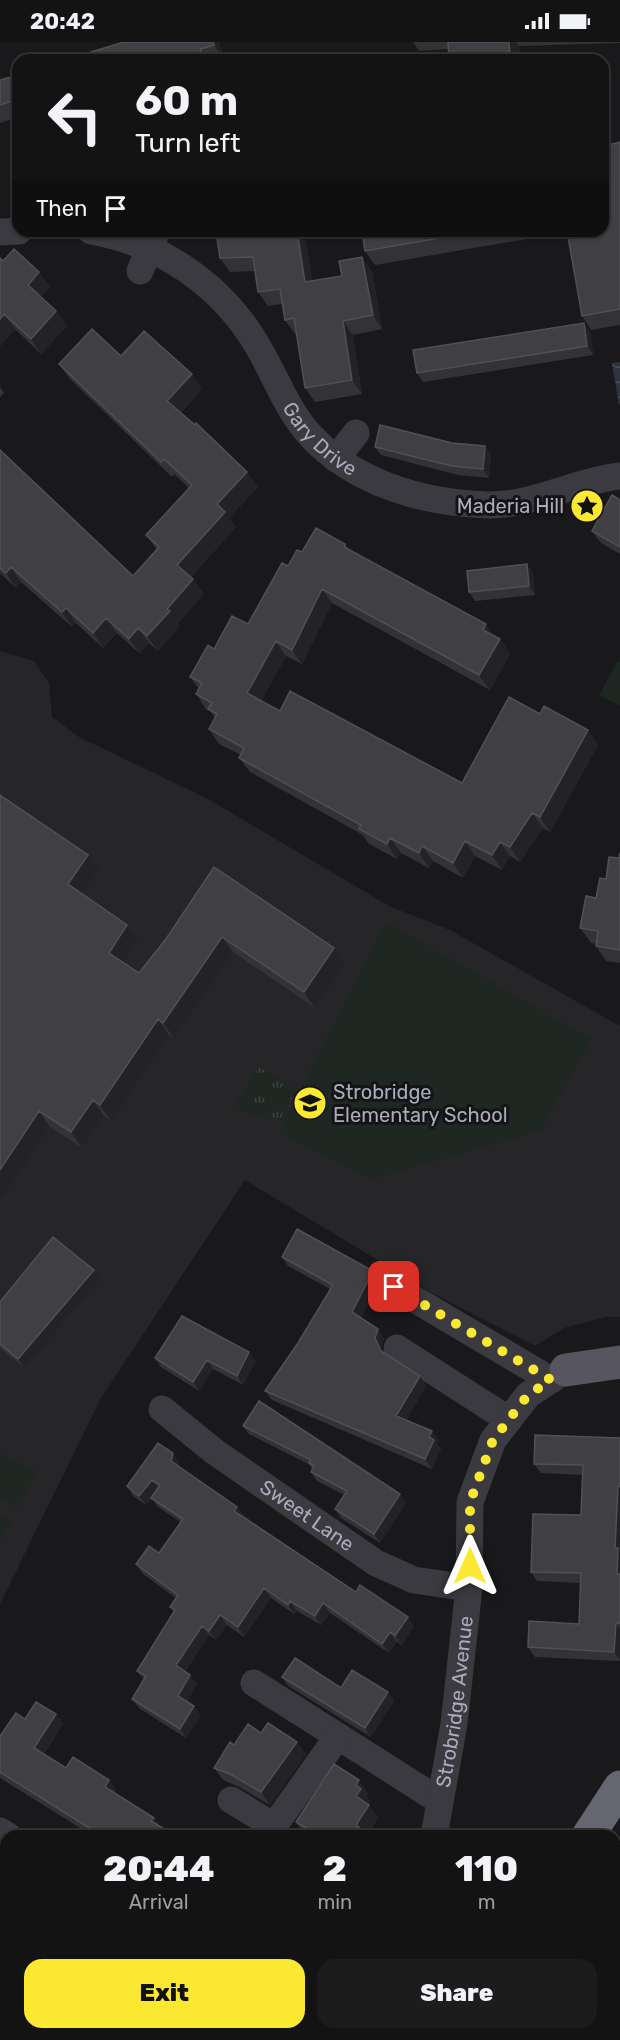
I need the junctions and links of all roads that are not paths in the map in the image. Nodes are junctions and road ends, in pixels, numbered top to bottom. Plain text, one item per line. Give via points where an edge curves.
1 (116, 237) edge
2 (149, 250) edge
3 (356, 433) dead end
4 (336, 459) junction
5 (620, 476) edge
6 (394, 1287) dead end
7 (397, 1348) dead end
8 (620, 1362) edge
9 (559, 1375) junction
10 (162, 1409) dead end
11 (509, 1420) junction
12 (469, 1588) junction
13 (254, 1683) dead end
14 (338, 1736) junction
15 (620, 1787) edge
16 (231, 1800) dead end
17 (440, 1801) junction
18 (435, 1830) edge
19 (592, 1830) edge

1 - 2 street, Gary Drive
2 - 4 street, Gary Drive via 196,275 226,302 257,344 308,433
3 - 4 street
4 - 5 street, Gary Drive via 378,483 460,503 518,502 546,507
6 - 9 street
7 - 11 street
8 - 9 main road, Strobridge Avenue
9 - 11 street, Strobridge Avenue via 528,1395
10 - 12 street, Sweet Lane via 215,1452 376,1563 414,1580
11 - 12 street, Strobridge Avenue via 493,1440 470,1502
12 - 17 street, Strobridge Avenue via 454,1724
13 - 14 street
14 - 16 street via 273,1826
14 - 17 street
15 - 19 highway
17 - 18 street, Strobridge Avenue

